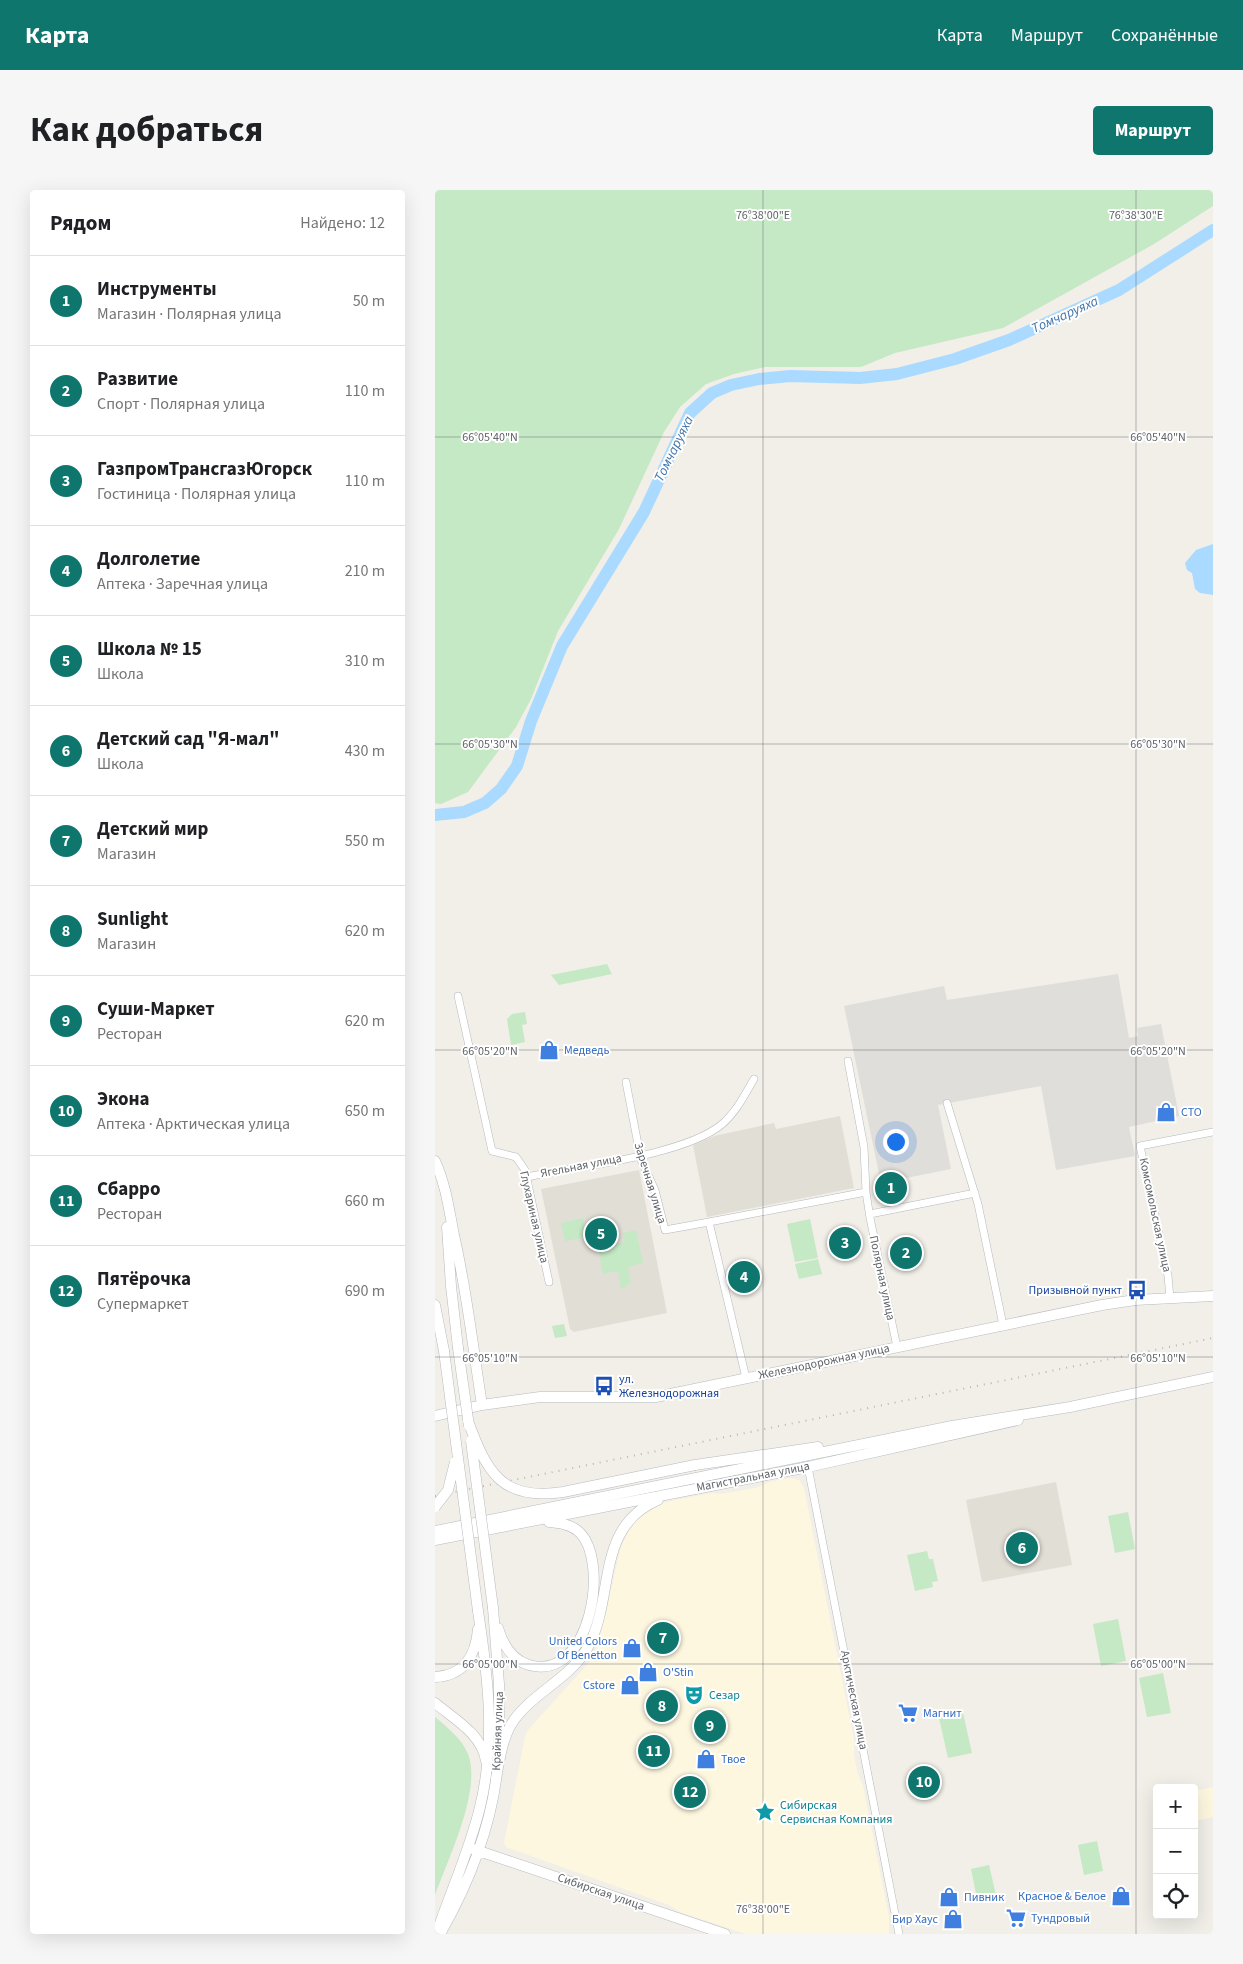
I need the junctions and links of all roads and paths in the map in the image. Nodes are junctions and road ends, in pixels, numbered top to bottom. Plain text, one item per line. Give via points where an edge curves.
1 (458, 996) dead end
2 (848, 1061) dead end
3 (754, 1079) dead end
4 (626, 1082) dead end
5 (947, 1103) dead end
6 (1213, 1132) edge
7 (640, 1155) junction
8 (435, 1161) edge
9 (435, 1167) edge
10 (527, 1177) junction
11 (866, 1192) junction
12 (975, 1193) junction
13 (870, 1214) junction
14 (709, 1222) junction
15 (549, 1282) dead end
16 (1213, 1296) edge
17 (1170, 1298) junction
18 (435, 1305) edge
19 (1003, 1325) junction
20 (897, 1347) junction
21 (1213, 1377) edge
22 (746, 1378) junction
23 (482, 1405) junction
24 (1069, 1407) junction
25 (435, 1416) edge
26 (469, 1421) junction
27 (953, 1426) junction
28 (455, 1433) junction
29 (808, 1467) junction
30 (686, 1490) junction
31 (435, 1507) edge
32 (493, 1529) junction
33 (435, 1531) edge
34 (435, 1542) edge
35 (493, 1608) junction
36 (479, 1611) junction
37 (435, 1677) edge
38 (435, 1703) edge
39 (491, 1777) junction
40 (473, 1849) junction
41 (436, 1934) edge
42 (440, 1934) edge
43 (725, 1934) edge
44 (899, 1934) edge

1 - 10 street, Глухариная улица via 492,1151 516,1157
2 - 11 street, Полярная улица via 865,1147
3 - 7 street, Ягельная улица via 729,1117 713,1131
4 - 7 street, Заречная улица
5 - 12 street
6 - 17 street, Комсомольская улица via 1140,1146
7 - 10 street, Ягельная улица
7 - 14 street, Заречная улица via 655,1190 665,1230
8 - 23 main road via 444,1185 459,1254
9 - 26 main road, bridge via 447,1221 451,1286
10 - 15 street, Глухариная улица
11 - 13 street, Полярная улица
11 - 14 street
12 - 13 street
12 - 19 street
13 - 20 street, Полярная улица
14 - 22 street
16 - 17 main road, Железнодорожная улица
17 - 19 main road, Железнодорожная улица via 1102,1305
18 - 28 main road, bridge
19 - 20 main road, Железнодорожная улица
20 - 22 main road, Железнодорожная улица
21 - 24 main road, Магистральная улица
22 - 23 main road, Железнодорожная улица via 642,1398 549,1397
23 - 25 main road, Железнодорожная улица
24 - 27 main road, Магистральная улица
24 - 29 main road, Магистральная улица
26 - 27 main road, bridge via 483,1459 493,1474 511,1488 543,1495 695,1465
26 - 35 main road, bridge
27 - 33 main road, Магистральная улица
28 - 31 main road, bridge via 452,1482
28 - 36 main road, bridge
29 - 30 main road, Магистральная улица
29 - 44 street, Арктическая улица
30 - 32 main road, Магистральная улица
30 - 39 main road via 648,1505 620,1532 589,1645 571,1668 514,1720
32 - 34 main road, Магистральная улица
32 - 35 main road via 551,1522 572,1526 589,1547 593,1572 589,1610 580,1642 566,1658 553,1664 531,1666 515,1658 505,1645
35 - 39 main road, Крайняя улица via 500,1741
36 - 37 main road via 476,1642 470,1660 452,1674
36 - 39 main road, Крайняя улица via 489,1705
38 - 39 main road via 479,1742
39 - 40 main road, Крайняя улица
40 - 41 main road, Крайняя улица
40 - 42 main road, Крайняя улица via 458,1902
40 - 43 main road, Сибирская улица

